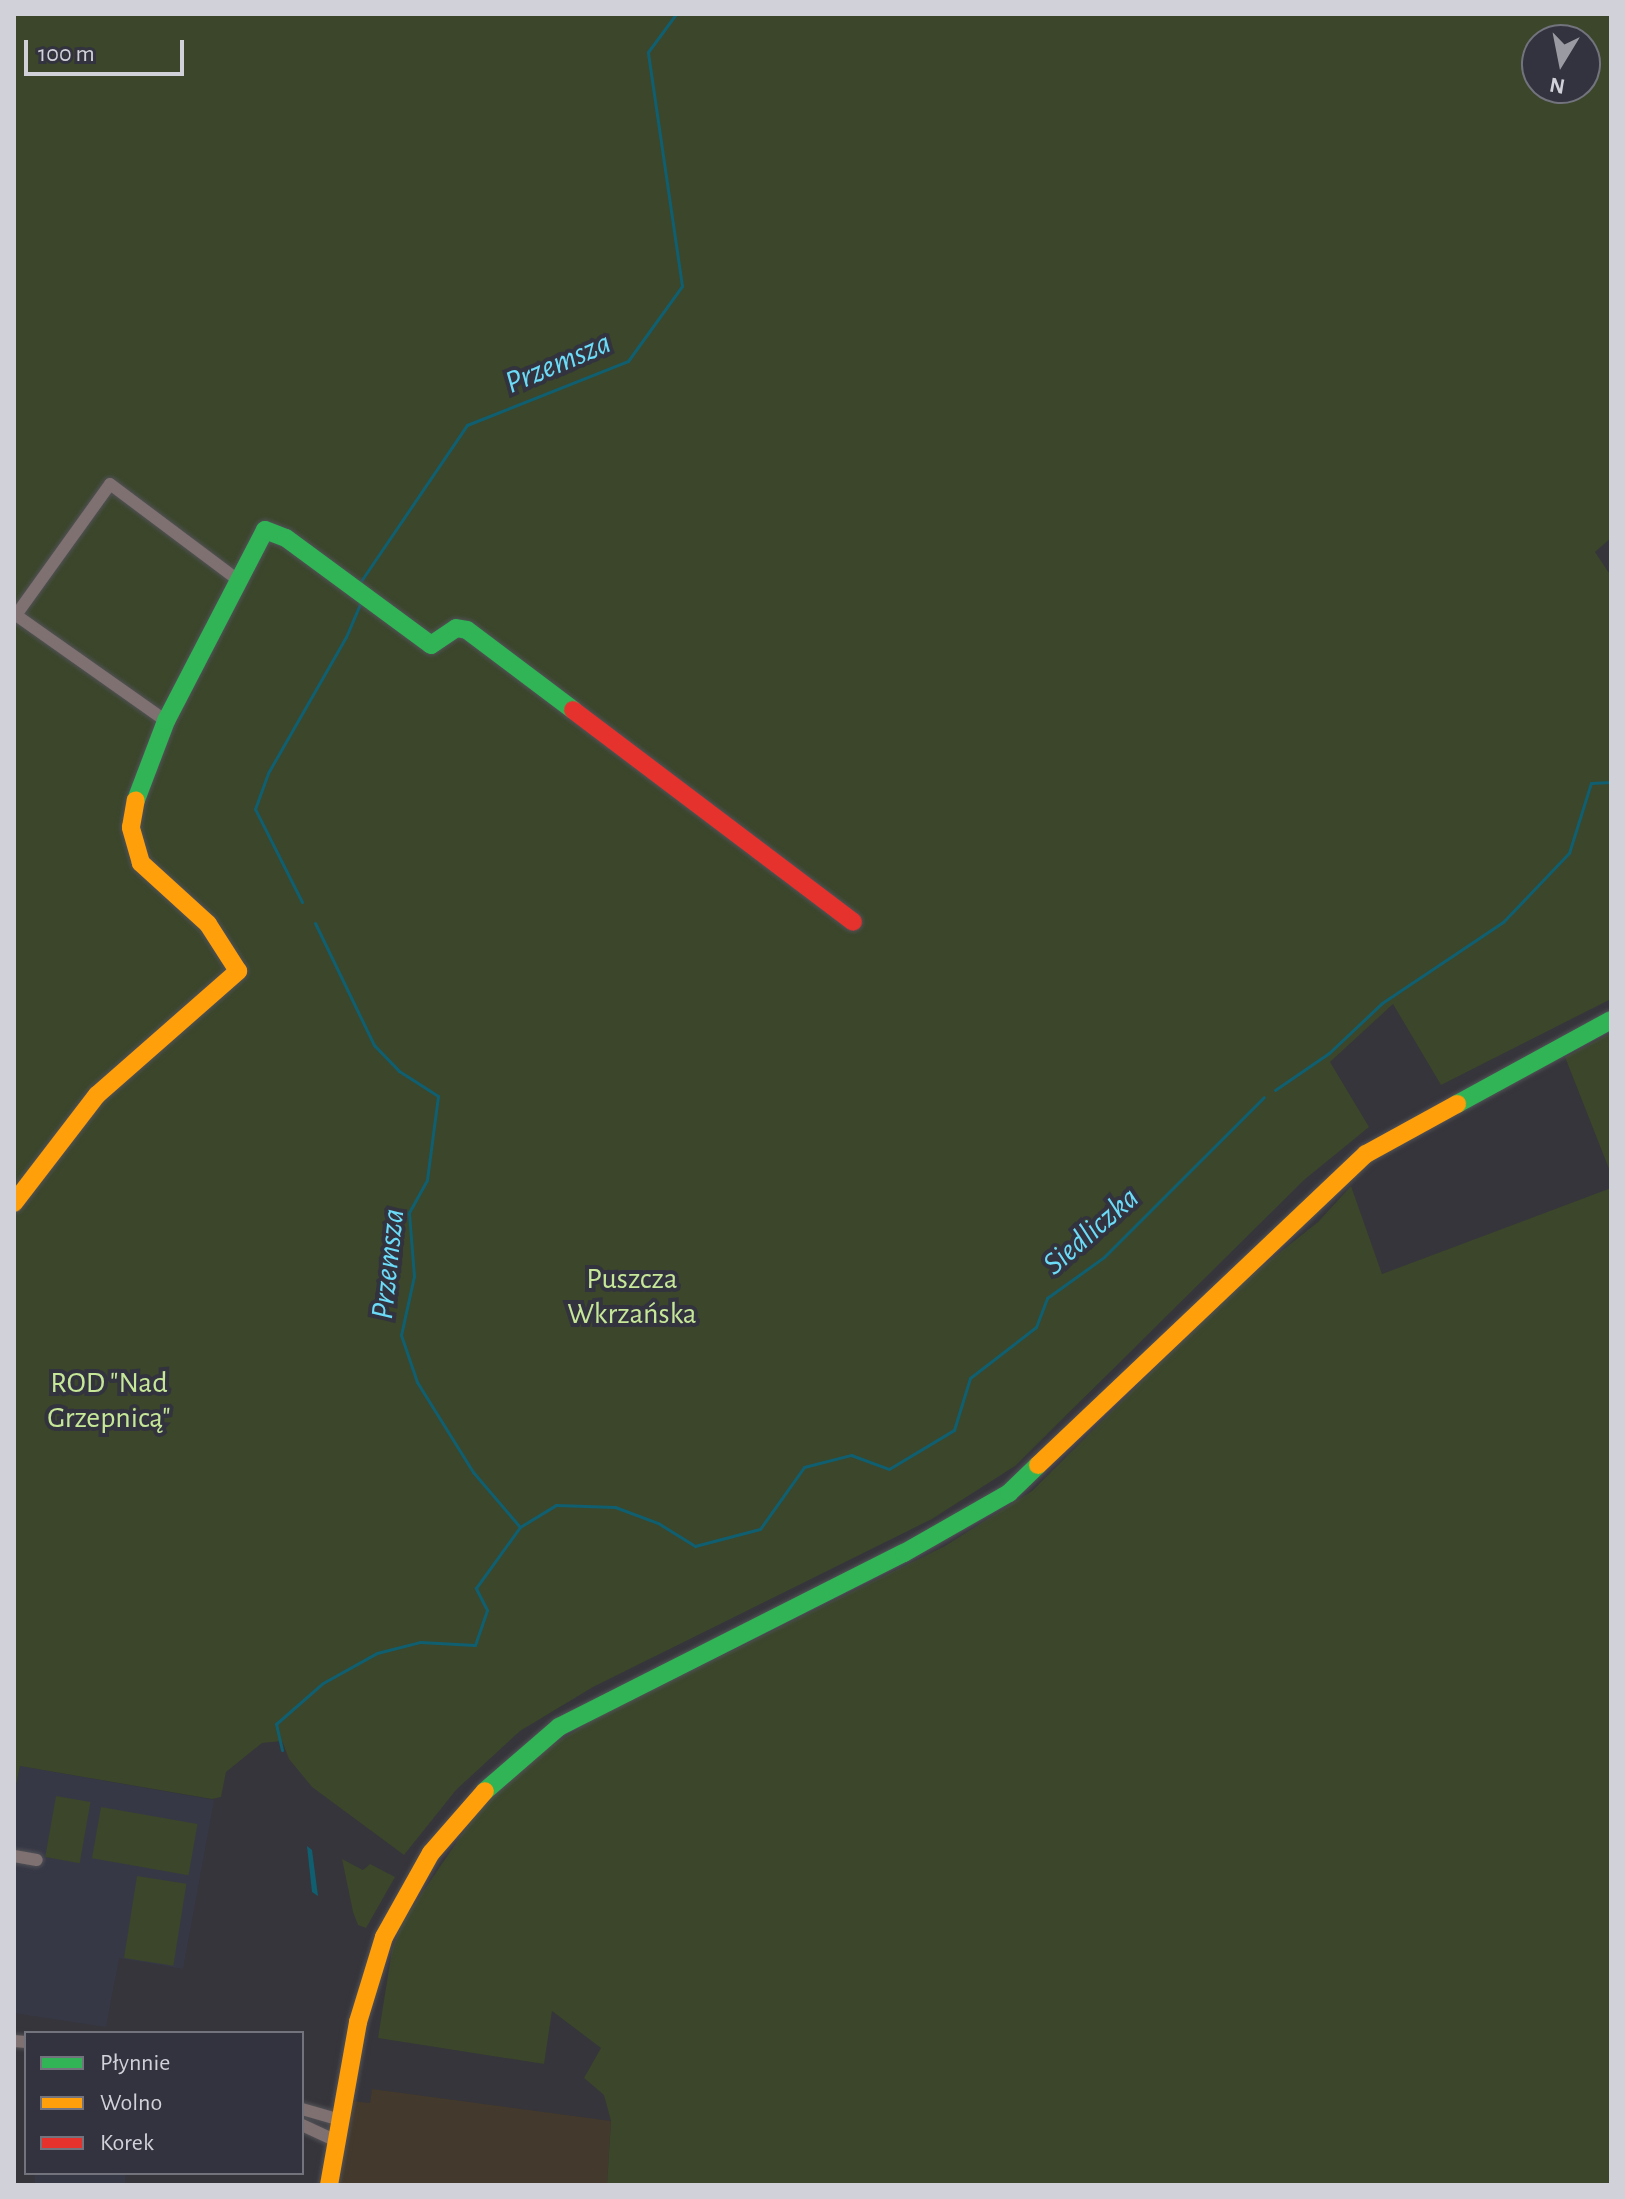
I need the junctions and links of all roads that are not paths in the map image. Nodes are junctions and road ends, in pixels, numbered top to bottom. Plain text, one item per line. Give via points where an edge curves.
1 (238, 580) junction
2 (166, 721) junction
3 (853, 922) dead end
4 (1611, 1020) edge
5 (14, 1203) edge
6 (14, 1856) edge
7 (37, 1860) dead end
8 (304, 2110) edge
9 (340, 2120) junction
10 (304, 2126) edge
11 (336, 2141) junction
12 (329, 2185) edge

1 - 2 street
1 - 2 street via 110,484 16,615
1 - 3 street via 265,530 286,538 431,645 456,628 467,630
2 - 5 street via 137,792 132,842 141,863 208,924 238,971 97,1095
4 - 9 street via 1366,1154 1009,1493 915,1548 559,1727 485,1788 427,1858 395,1914 374,1966
6 - 7 street
8 - 9 street
9 - 11 street
10 - 11 street
11 - 12 street

